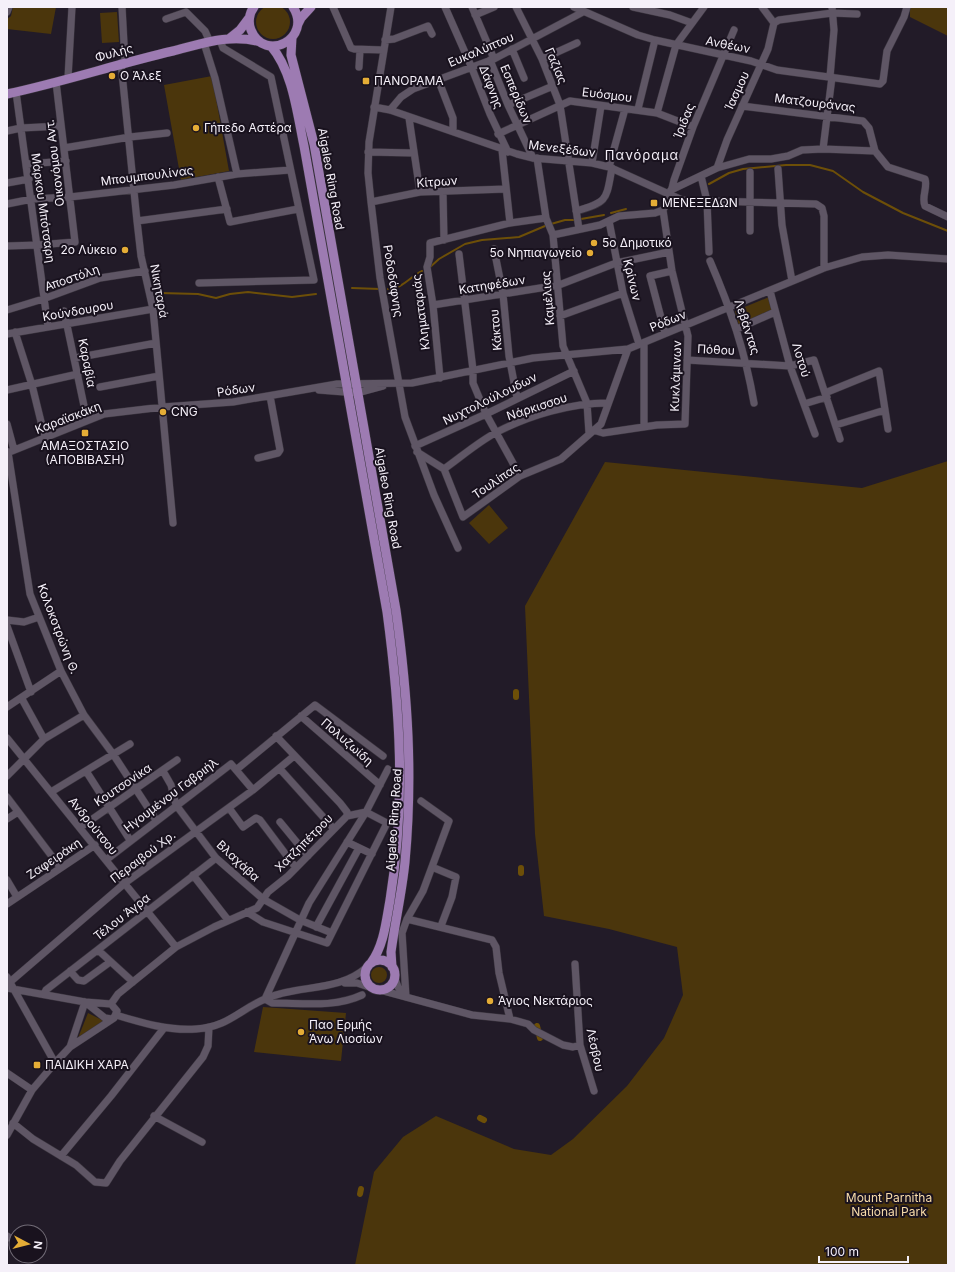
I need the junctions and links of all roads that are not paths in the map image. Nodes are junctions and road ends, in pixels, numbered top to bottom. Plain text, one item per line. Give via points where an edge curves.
1 (9, 7) edge
2 (72, 7) edge
3 (122, 7) edge
4 (293, 7) edge
5 (312, 7) edge
6 (333, 7) edge
7 (390, 7) edge
8 (445, 7) edge
9 (472, 7) edge
10 (494, 7) edge
11 (516, 7) edge
12 (574, 7) edge
13 (633, 7) edge
14 (704, 7) edge
15 (762, 7) edge
16 (907, 7) edge
17 (649, 9) edge
18 (252, 10) edge
19 (832, 10) edge
20 (7, 12) edge
21 (583, 12) junction
22 (857, 14) dead end
23 (475, 15) junction
24 (166, 19) dead end
25 (692, 23) junction
26 (774, 24) junction
27 (298, 26) junction
28 (734, 30) dead end
29 (432, 34) dead end
30 (292, 38) junction
31 (224, 39) junction
32 (532, 39) junction
33 (385, 40) junction
34 (655, 40) junction
35 (260, 42) junction
36 (207, 43) junction
37 (577, 44) dead end
38 (676, 45) junction
39 (271, 46) junction
40 (512, 49) junction
41 (360, 50) junction
42 (383, 50) junction
43 (724, 56) junction
44 (542, 59) junction
45 (492, 60) junction
46 (123, 62) junction
47 (762, 64) junction
48 (472, 66) junction
49 (359, 67) dead end
50 (831, 77) junction
51 (68, 78) junction
52 (524, 78) dead end
53 (438, 79) junction
54 (56, 82) junction
55 (553, 86) junction
56 (12, 93) edge
57 (508, 105) junction
58 (560, 105) junction
59 (601, 106) junction
60 (742, 106) junction
61 (374, 107) junction
62 (625, 109) junction
63 (638, 109) junction
64 (390, 110) junction
65 (657, 113) junction
66 (827, 115) junction
67 (410, 118) junction
68 (61, 126) junction
69 (517, 126) junction
70 (693, 127) junction
71 (21, 128) junction
72 (7, 131) edge
73 (453, 131) junction
74 (167, 133) dead end
75 (498, 134) junction
76 (130, 137) junction
77 (64, 148) junction
78 (823, 149) junction
79 (505, 151) junction
80 (875, 151) junction
81 (368, 152) junction
82 (414, 153) junction
83 (535, 158) junction
84 (569, 160) junction
85 (66, 161) junction
86 (592, 163) junction
87 (27, 164) junction
88 (611, 168) junction
89 (717, 168) junction
90 (778, 169) dead end
91 (290, 170) junction
92 (750, 172) dead end
93 (236, 174) junction
94 (701, 176) junction
95 (218, 177) junction
96 (29, 179) junction
97 (7, 183) edge
98 (133, 189) junction
99 (506, 189) junction
100 (420, 192) junction
101 (443, 192) junction
102 (671, 193) junction
103 (70, 197) junction
104 (32, 199) junction
105 (371, 202) junction
106 (707, 202) junction
107 (750, 202) junction
108 (780, 203) junction
109 (7, 204) edge
110 (227, 209) junction
111 (298, 210) junction
112 (663, 210) junction
113 (576, 211) junction
114 (948, 217) edge
115 (546, 218) junction
116 (137, 221) junction
117 (608, 221) junction
118 (510, 223) junction
119 (579, 229) junction
120 (750, 231) dead end
121 (553, 235) junction
122 (444, 240) junction
123 (7, 246) edge
124 (38, 246) junction
125 (494, 249) dead end
126 (669, 252) junction
127 (708, 252) dead end
128 (459, 254) dead end
129 (948, 259) edge
130 (710, 261) dead end
131 (616, 263) junction
132 (824, 268) junction
133 (145, 271) junction
134 (672, 271) junction
135 (792, 281) junction
136 (199, 283) dead end
137 (559, 285) junction
138 (770, 291) junction
139 (623, 293) junction
140 (503, 294) junction
141 (43, 299) junction
142 (465, 301) junction
143 (433, 305) junction
144 (730, 307) junction
145 (153, 309) junction
146 (7, 310) edge
147 (64, 311) dead end
148 (775, 312) junction
149 (560, 316) junction
150 (68, 324) junction
151 (686, 325) junction
152 (48, 327) junction
153 (737, 329) junction
154 (15, 332) junction
155 (665, 333) junction
156 (7, 334) edge
157 (156, 343) junction
158 (642, 344) junction
159 (628, 349) junction
160 (566, 354) junction
161 (75, 358) junction
162 (687, 360) junction
163 (510, 362) junction
164 (747, 363) junction
165 (790, 366) junction
166 (473, 370) junction
167 (574, 371) junction
168 (78, 374) junction
169 (159, 376) junction
170 (440, 378) junction
171 (399, 384) junction
172 (32, 385) junction
173 (100, 387) dead end
174 (352, 388) junction
175 (7, 390) edge
176 (826, 395) junction
177 (270, 396) junction
178 (517, 398) junction
179 (587, 403) junction
180 (608, 403) junction
181 (754, 404) dead end
182 (804, 404) junction
183 (163, 407) junction
184 (885, 410) junction
185 (486, 414) junction
186 (87, 420) junction
187 (7, 424) edge
188 (836, 425) junction
189 (644, 427) junction
190 (888, 429) dead end
191 (591, 432) junction
192 (496, 433) junction
193 (814, 434) dead end
194 (45, 438) junction
195 (840, 439) dead end
196 (416, 449) junction
197 (10, 452) edge
198 (258, 458) dead end
199 (444, 469) junction
200 (520, 476) junction
201 (173, 523) dead end
202 (458, 548) dead end
203 (39, 617) junction
204 (7, 620) edge
205 (7, 626) edge
206 (61, 671) junction
207 (31, 692) junction
208 (22, 699) junction
209 (7, 707) edge
210 (84, 715) junction
211 (301, 716) junction
212 (276, 736) junction
213 (7, 738) edge
214 (44, 740) junction
215 (130, 744) dead end
216 (113, 754) junction
217 (294, 756) junction
218 (383, 756) dead end
219 (24, 759) junction
220 (177, 760) dead end
221 (280, 769) junction
222 (388, 769) dead end
223 (236, 770) junction
224 (86, 771) junction
225 (163, 771) junction
226 (7, 776) edge
227 (380, 785) junction
228 (136, 790) junction
229 (253, 790) junction
230 (51, 792) junction
231 (7, 797) edge
232 (422, 801) dead end
233 (176, 805) junction
234 (109, 808) junction
235 (229, 808) junction
236 (18, 812) junction
237 (366, 812) junction
238 (347, 816) junction
239 (7, 819) edge
240 (156, 820) junction
241 (280, 822) dead end
242 (81, 827) junction
243 (334, 829) junction
244 (196, 832) junction
245 (130, 840) junction
246 (347, 842) junction
247 (95, 845) junction
248 (359, 848) junction
249 (372, 854) junction
250 (308, 856) junction
251 (216, 858) junction
252 (106, 860) junction
253 (60, 867) junction
254 (432, 867) junction
255 (296, 868) junction
256 (193, 875) junction
257 (7, 880) edge
258 (125, 883) junction
259 (18, 897) junction
260 (263, 899) junction
261 (7, 904) edge
262 (148, 912) junction
263 (247, 912) junction
264 (407, 919) junction
265 (228, 920) junction
266 (300, 920) junction
267 (441, 926) junction
268 (316, 927) junction
269 (294, 932) junction
270 (332, 934) junction
271 (176, 947) junction
272 (98, 950) junction
273 (110, 962) junction
274 (575, 964) dead end
275 (369, 965) junction
276 (392, 967) junction
277 (70, 971) junction
278 (394, 976) junction
279 (133, 982) junction
280 (341, 983) junction
281 (9, 984) edge
282 (376, 989) junction
283 (44, 994) junction
284 (362, 995) dead end
285 (406, 997) junction
286 (265, 999) junction
287 (85, 1002) junction
288 (111, 1004) junction
289 (114, 1017) junction
290 (510, 1019) junction
291 (209, 1027) junction
292 (164, 1028) junction
293 (580, 1045) junction
294 (70, 1047) junction
295 (55, 1063) junction
296 (7, 1074) edge
297 (32, 1090) junction
298 (594, 1091) dead end
299 (154, 1116) junction
300 (13, 1123) junction
301 (7, 1135) edge
302 (202, 1142) dead end
303 (61, 1156) junction

1 - 20 street
2 - 51 street
3 - 46 street, Νικηταρά
4 - 27 main road via 298,18
5 - 27 main road via 301,18
6 - 41 street via 348,44 354,50
7 - 33 street, Ροδοδάφνης
8 - 48 street, Δάφνης
9 - 23 street, Εσπερίδων
10 - 23 street
11 - 32 street, Γαζίας
12 - 21 street, Ανθέων
13 - 17 street
14 - 25 street
15 - 26 street
16 - 50 street, Ανθέων via 886,51 882,83
17 - 25 street
18 - 31 main road via 240,30
18 - 35 main road via 250,27 253,36
19 - 22 street
19 - 26 street via 779,20
19 - 50 street via 834,36
21 - 32 street, Ευκαλύπτου
21 - 34 street, Ανθέων
23 - 45 street, Εσπερίδων
24 - 36 street via 186,12 204,31
25 - 38 street
26 - 47 street, Ίασμου via 772,38
27 - 30 main road
28 - 43 street, Ίριδας
29 - 33 street via 428,26
30 - 39 main road via 279,46
30 - 174 main road, Aigaleo Ring Road via 292,55 314,144
31 - 35 main road, Φυλής via 242,38
31 - 36 main road, Φυλής
31 - 91 street via 223,48 271,77
32 - 40 street, Ευκαλύπτου
32 - 44 street, Γαζίας
33 - 42 street, Ροδοδάφνης
34 - 38 street, Ανθέων
34 - 63 street
35 - 39 main road, Φυλής
36 - 46 main road, Φυλής
36 - 93 street
37 - 44 street
38 - 43 street, Ανθέων
38 - 65 street
39 - 174 main road, Aigaleo Ring Road via 284,68 298,115
40 - 45 street, Ευκαλύπτου
40 - 52 street
41 - 42 street
41 - 49 street
42 - 61 street, Ροδοδάφνης
43 - 47 street, Ανθέων
43 - 70 street, Ίριδας
44 - 55 street, Γαζίας
45 - 48 street, Ευκαλύπτου
45 - 57 street, Εσπερίδων
46 - 51 main road, Φυλής
46 - 76 street, Νικηταρά
47 - 50 street, Ανθέων via 777,70
47 - 60 street, Ίασμου
48 - 53 street, Ευκαλύπτου
48 - 75 street, Δάφνης
50 - 66 street
51 - 54 main road, Φυλής
53 - 64 street, Ευκαλύπτου via 406,93
53 - 73 street via 453,118
54 - 56 main road, Φυλής
54 - 68 street, Οικονόμου Αντ.
55 - 57 street
55 - 58 street, Γαζίας
56 - 71 street, Μάρκου Μπότσαρη
57 - 69 street, Εσπερίδων
58 - 59 street, Ευόσμου via 570,101
58 - 69 street, Ευόσμου
58 - 84 street, Γαζίας
59 - 62 street, Ευόσμου
59 - 86 street
60 - 66 street, Ματζουράνας
60 - 89 street, Ίασμου
61 - 64 street, Μενεξέδων
61 - 81 street, Ροδοδάφνης
62 - 63 street, Ευόσμου
62 - 88 street
63 - 65 street, Ευόσμου
64 - 67 street, Μενεξέδων
65 - 70 street, Ευόσμου
66 - 78 street
66 - 80 street, Ματζουράνας via 857,119 867,124
67 - 73 street, Μενεξέδων
67 - 82 street
68 - 71 street
68 - 77 street, Οικονόμου Αντ.
69 - 75 street, Ευόσμου
69 - 83 street, Εσπερίδων
70 - 102 street, Ίριδας
71 - 72 street
71 - 87 street, Μάρκου Μπότσαρη
73 - 79 street, Μενεξέδων
74 - 76 street
75 - 79 street, Δάφνης
76 - 77 street
76 - 98 street, Νικηταρά
77 - 85 street, Οικονόμου Αντ.
78 - 80 street
78 - 89 street via 802,150 771,159 749,159
79 - 83 street, Μενεξέδων
79 - 99 street
80 - 114 street, Ματζουράνας via 888,168 925,179 924,203 928,208
81 - 82 street
81 - 105 street, Ροδοδάφνης
82 - 100 street
83 - 84 street, Μενεξέδων
83 - 115 street, Καμέλιας
84 - 86 street, Μενεξέδων
84 - 113 street, Γαζίας
85 - 87 street
85 - 103 street, Οικονόμου Αντ.
86 - 88 street, Μενεξέδων
87 - 96 street, Μάρκου Μπότσαρη
88 - 102 street, Μενεξέδων
88 - 113 street via 606,198 596,206
89 - 94 street
90 - 108 street
91 - 93 street, Μπουμπουλίνας
91 - 111 street
92 - 107 street
93 - 95 street, Μπουμπουλίνας
94 - 102 street
94 - 106 street
95 - 98 street, Μπουμπουλίνας
95 - 110 street
96 - 97 street
96 - 104 street, Μάρκου Μπότσαρη
98 - 103 street, Μπουμπουλίνας
98 - 116 street, Νικηταρά
99 - 101 street, Κίτρων
99 - 118 street
100 - 101 street, Κίτρων
100 - 105 street, Κίτρων
101 - 122 street
102 - 106 street, Μενεξέδων via 682,200
102 - 112 street, Ίριδας
103 - 104 street, Μπουμπουλίνας
103 - 124 street, Οικονόμου Αντ. via 75,242
104 - 109 street, Μπουμπουλίνας
104 - 124 street, Μάρκου Μπότσαρη
105 - 171 street, Ροδοδάφνης via 380,278
106 - 107 street, Μενεξέδων
106 - 127 street
107 - 108 street, Μενεξέδων
107 - 120 street
108 - 132 street, Μενεξέδων via 819,206 824,216
108 - 135 street
110 - 111 street via 230,222
110 - 116 street
111 - 136 street via 314,280
112 - 117 street via 624,215
112 - 126 street, Κυκλάμινων
113 - 119 street, Γαζίας
115 - 118 street
115 - 121 street, Καμέλιας
116 - 133 street, Νικηταρά
117 - 119 street
117 - 131 street, Κρίνων
118 - 122 street
119 - 121 street
121 - 137 street, Καμέλιας
122 - 143 street, Κληματαριάς via 430,243 430,257 426,267
123 - 124 street
124 - 141 street, Μάρκου Μπότσαρη
125 - 140 street, Κάκτου
126 - 131 street, Κατηφέδων
126 - 134 street, Κυκλάμινων
128 - 142 street
129 - 132 street, Ρόδων via 888,255 862,257
130 - 144 street, Λεβάντας
131 - 137 street, Κατηφέδων
131 - 139 street, Κρίνων
132 - 135 street, Ρόδων
133 - 141 street, Αποστόλη via 100,278
133 - 145 street, Νικηταρά
134 - 151 street, Κυκλάμινων
134 - 155 street via 650,276
135 - 138 street, Ρόδων
137 - 140 street, Κατηφέδων
137 - 149 street, Καμέλιας
138 - 144 street, Ρόδων
138 - 148 street, Λοτού
139 - 149 street
139 - 158 street, Κρίνων
140 - 142 street, Κατηφέδων
140 - 163 street, Κάκτου
141 - 146 street, Αποστόλη
141 - 152 street, Μάρκου Μπότσαρη
142 - 143 street, Κατηφέδων
142 - 166 street
143 - 170 street, Κληματαριάς
144 - 151 street, Ρόδων
144 - 153 street, Λεβάντας
145 - 150 street, Κούνδουρου
145 - 157 street, Νικηταρά
147 - 150 street, Καραβία
148 - 153 street
148 - 165 street, Λοτού
149 - 160 street, Καμέλιας
150 - 152 street, Κούνδουρου
150 - 161 street, Καραβία
151 - 155 street, Ρόδων
151 - 162 street, Κυκλάμινων
152 - 154 street, Κούνδουρου
153 - 164 street, Λεβάντας
154 - 156 street, Κούνδουρου
154 - 172 street
155 - 158 street, Ρόδων
157 - 161 street
157 - 169 street, Νικηταρά
158 - 159 street, Ρόδων
158 - 189 street, Κρίνων
159 - 160 street, Ρόδων
159 - 180 street
160 - 163 street, Ρόδων
160 - 167 street, Καμέλιας
161 - 168 street, Καραβία
162 - 164 street, Πόθου
162 - 189 street, Κυκλάμινων via 685,424 657,424
163 - 166 street, Ρόδων
163 - 178 street, Κάκτου
164 - 165 street, Πόθου
164 - 181 street, Λεβάντας
165 - 176 street, Πόθου via 814,360
165 - 182 street, Λοτού
166 - 170 street, Ρόδων
166 - 185 street via 473,383
167 - 178 street, Νυχτολούλουδων
167 - 179 street, Καμέλιας
168 - 172 street
168 - 186 street, Καραβία
169 - 173 street
169 - 183 street, Νικηταρά
170 - 171 street, Ρόδων
171 - 174 street, Ρόδων
171 - 196 street, Ροδοδάφνης via 405,417
172 - 175 street
172 - 194 street
174 - 177 street, Ρόδων
174 - 275 main road, Aigaleo Ring Road via 387,612 400,733 400,796 392,890 383,939 377,955
174 - 276 main road, Aigaleo Ring Road via 396,610 405,672 410,773 405,864 391,952
176 - 182 street
176 - 184 street via 879,371
176 - 188 street
177 - 183 street, Ρόδων via 208,405
177 - 198 street via 280,450 278,453
178 - 185 street, Νυχτολούλουδων
179 - 180 street, Νάρκισσου
179 - 191 street, Καμέλιας
179 - 192 street, Νάρκισσου via 531,418
180 - 191 street, Τουλίπας via 601,424
182 - 193 street, Λοτού
183 - 186 street, Καραϊσκάκη via 104,414
183 - 201 street, Νικηταρά
184 - 188 street
184 - 190 street
185 - 192 street
185 - 196 street, Νυχτολούλουδων
186 - 194 street, Καραϊσκάκη
187 - 197 street, Κολοκοτρώνη Θ.
188 - 195 street
189 - 191 street via 603,433
191 - 200 street, Τουλίπας via 561,459
192 - 199 street, Νάρκισσου
192 - 200 street
194 - 197 street, Καραϊσκάκη
196 - 199 street
196 - 202 street, Ροδοδάφνης
197 - 203 street, Κολοκοτρώνη Θ. via 24,564 30,594
199 - 200 street, Τουλίπας via 463,517
203 - 204 street via 24,622
203 - 206 street, Κολοκοτρώνη Θ.
205 - 207 street
206 - 207 street
206 - 210 street, Κολοκοτρώνη Θ.
207 - 208 street
208 - 209 street
208 - 214 street
210 - 214 street
210 - 216 street, Κολοκοτρώνη Θ.
211 - 212 street
211 - 218 street via 315,705
211 - 227 street, Πολυζωίδη
212 - 217 street
212 - 223 street
213 - 219 street, Ανδρούτσου
214 - 219 street
215 - 216 street
216 - 224 street
216 - 228 street, Κολοκοτρώνη Θ.
217 - 221 street, Περαιβού Χρ.
217 - 238 street via 340,803
219 - 226 street
219 - 230 street, Ανδρούτσου
220 - 225 street, Κουτσονίκα
221 - 229 street, Περαιβού Χρ.
221 - 243 street
222 - 227 street
223 - 229 street
223 - 233 street, Ηγουμένου Γαβριήλ via 231,764
224 - 230 street
224 - 234 street
225 - 228 street, Κουτσονίκα
225 - 233 street, Βλαχάβα via 171,785
227 - 237 street
228 - 234 street, Κουτσονίκα
228 - 240 street, Κολοκοτρώνη Θ.
229 - 235 street, Περαιβού Χρ.
230 - 242 street, Ανδρούτσου
231 - 236 street
232 - 254 street via 450,821
233 - 240 street, Ηγουμένου Γαβριήλ
233 - 244 street, Βλαχάβα
234 - 242 street, Κουτσονίκα
234 - 245 street
235 - 244 street, Περαιβού Χρ.
235 - 255 street via 243,827 256,818 260,820
236 - 239 street
236 - 253 street
237 - 238 street, Χατζηπέτρου
237 - 246 street
237 - 249 street via 387,823
238 - 243 street, Χατζηπέτρου
240 - 245 street, Ηγουμένου Γαβριήλ
241 - 250 street
242 - 247 street, Ανδρούτσου
243 - 250 street, Χατζηπέτρου
244 - 251 street, Βλαχάβα
244 - 258 street, Περαιβού Χρ.
245 - 252 street, Ηγουμένου Γαβριήλ
246 - 248 street
246 - 266 street
247 - 252 street, Ανδρούτσου
247 - 253 street, Ζαφειράκη
248 - 249 street
248 - 268 street
249 - 270 street
250 - 255 street, Χατζηπέτρου
251 - 256 street, Τέλου Άγρα
251 - 260 street, Βλαχάβα
252 - 258 street, Ανδρούτσου
253 - 259 street, Ζαφειράκη
254 - 264 street via 420,900
254 - 267 street via 456,877 452,897
255 - 260 street, Χατζηπέτρου
256 - 262 street, Τέλου Άγρα
256 - 265 street
257 - 259 street
258 - 262 street, Ανδρούτσου
258 - 281 street, Περαιβού Χρ.
259 - 261 street, Ζαφειράκη
260 - 263 street, Χατζηπέτρου via 257,908
260 - 266 street, Βλαχάβα
262 - 271 street, Ανδρούτσου
262 - 272 street, Τέλου Άγρα
263 - 265 street, Χατζηπέτρου
263 - 269 street via 263,922
264 - 267 street
264 - 285 street via 401,941
265 - 271 street, Χατζηπέτρου
266 - 268 street, Βλαχάβα
266 - 269 street
267 - 290 street via 488,938 495,943
268 - 270 street, Βλαχάβα
269 - 270 street via 324,943 327,943
269 - 286 street
271 - 279 street, Χατζηπέτρου
272 - 273 street
272 - 277 street, Τέλου Άγρα
273 - 277 street via 84,981 78,980
273 - 279 street
274 - 293 street, Λέσβου
275 - 276 main road via 375,961 384,961
275 - 280 street
275 - 282 main road via 366,981
276 - 278 main road
277 - 283 street, Τέλου Άγρα
278 - 282 main road via 388,987
278 - 285 street via 398,988
279 - 288 street, Χατζηπέτρου via 118,994
280 - 282 street via 357,983
280 - 286 street
281 - 283 street
281 - 295 street
282 - 285 street
283 - 287 street
284 - 286 street via 331,1004 272,1003
285 - 290 street via 472,1015
286 - 291 street via 228,1021
287 - 288 street
287 - 289 street via 105,1018
287 - 294 street
288 - 289 street via 116,1009
289 - 292 street
289 - 294 street
290 - 293 street via 528,1024 534,1030 563,1045
291 - 292 street via 179,1030
291 - 299 street via 208,1046 203,1057
292 - 303 street
293 - 298 street, Λέσβου
294 - 295 street
295 - 297 street
296 - 297 street
297 - 300 street
299 - 302 street
299 - 303 street via 106,1183 95,1182
300 - 301 street
300 - 303 street

